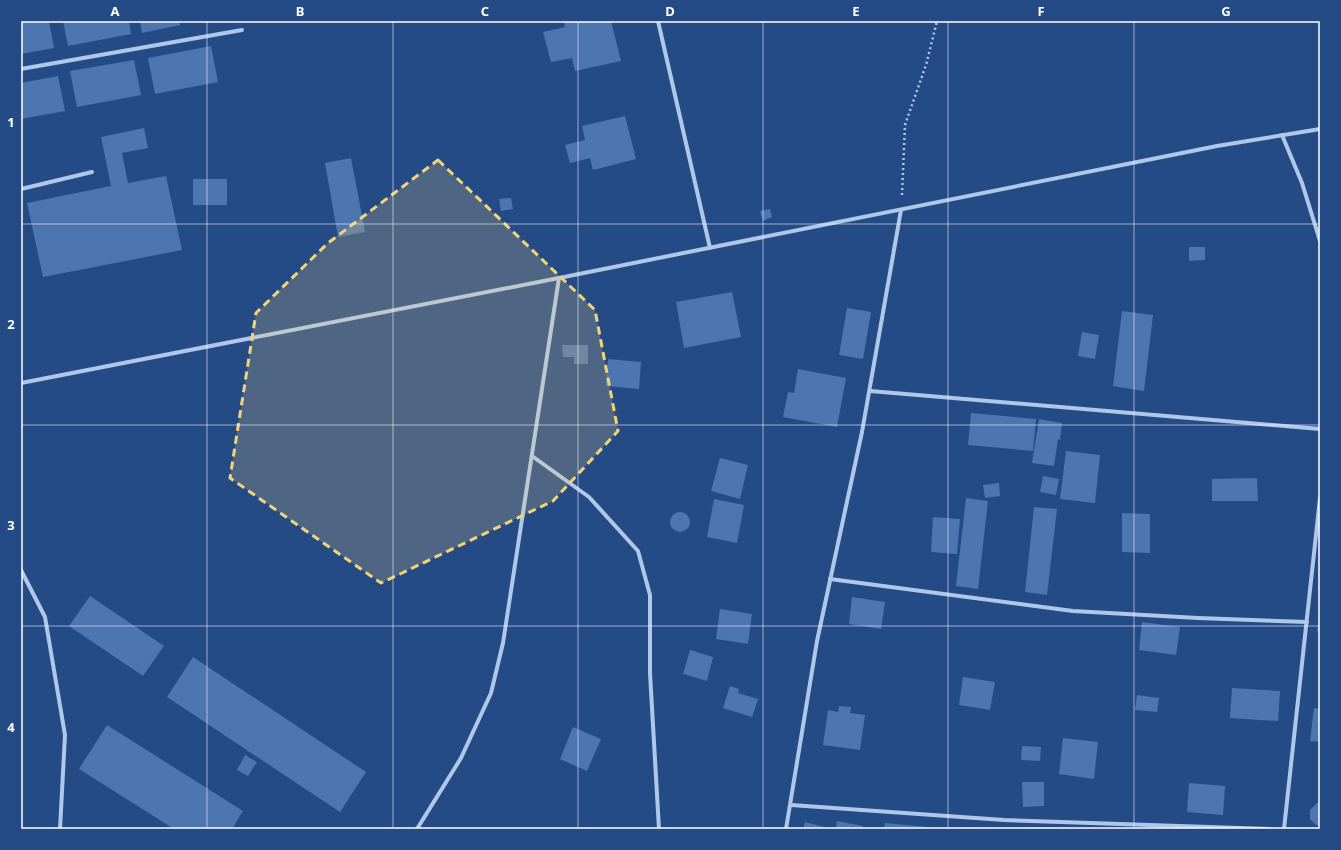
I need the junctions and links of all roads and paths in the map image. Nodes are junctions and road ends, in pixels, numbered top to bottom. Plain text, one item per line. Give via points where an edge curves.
1 (658, 21) edge
2 (937, 21) edge
3 (242, 30) dead end
4 (21, 69) edge
5 (1320, 129) edge
6 (1282, 135) junction
7 (92, 172) dead end
8 (21, 190) edge
9 (901, 210) junction
10 (1320, 241) edge
11 (710, 248) junction
12 (559, 278) junction
13 (21, 383) edge
14 (870, 391) junction
15 (1320, 429) edge
16 (532, 456) junction
17 (1320, 498) edge
18 (21, 570) edge
19 (830, 579) junction
20 (1307, 622) junction
21 (791, 805) junction
22 (60, 829) edge
23 (417, 829) edge
24 (659, 829) edge
25 (786, 829) edge
26 (1269, 829) edge
27 (1284, 829) edge

1 - 11 street
2 - 9 path via 926,65 905,125
3 - 4 street
5 - 6 street
6 - 9 street
6 - 10 street via 1302,183
7 - 8 street
9 - 11 street
9 - 14 street
11 - 12 street
12 - 13 street
12 - 16 street
14 - 15 street
14 - 19 street
16 - 23 street via 504,643 491,692 461,758
16 - 24 street via 589,497 638,551 650,594 650,674
17 - 20 street
18 - 22 street via 45,617 64,735
19 - 20 street via 1073,610
19 - 21 street via 817,641
20 - 27 street
21 - 25 street
21 - 26 street via 1004,820

